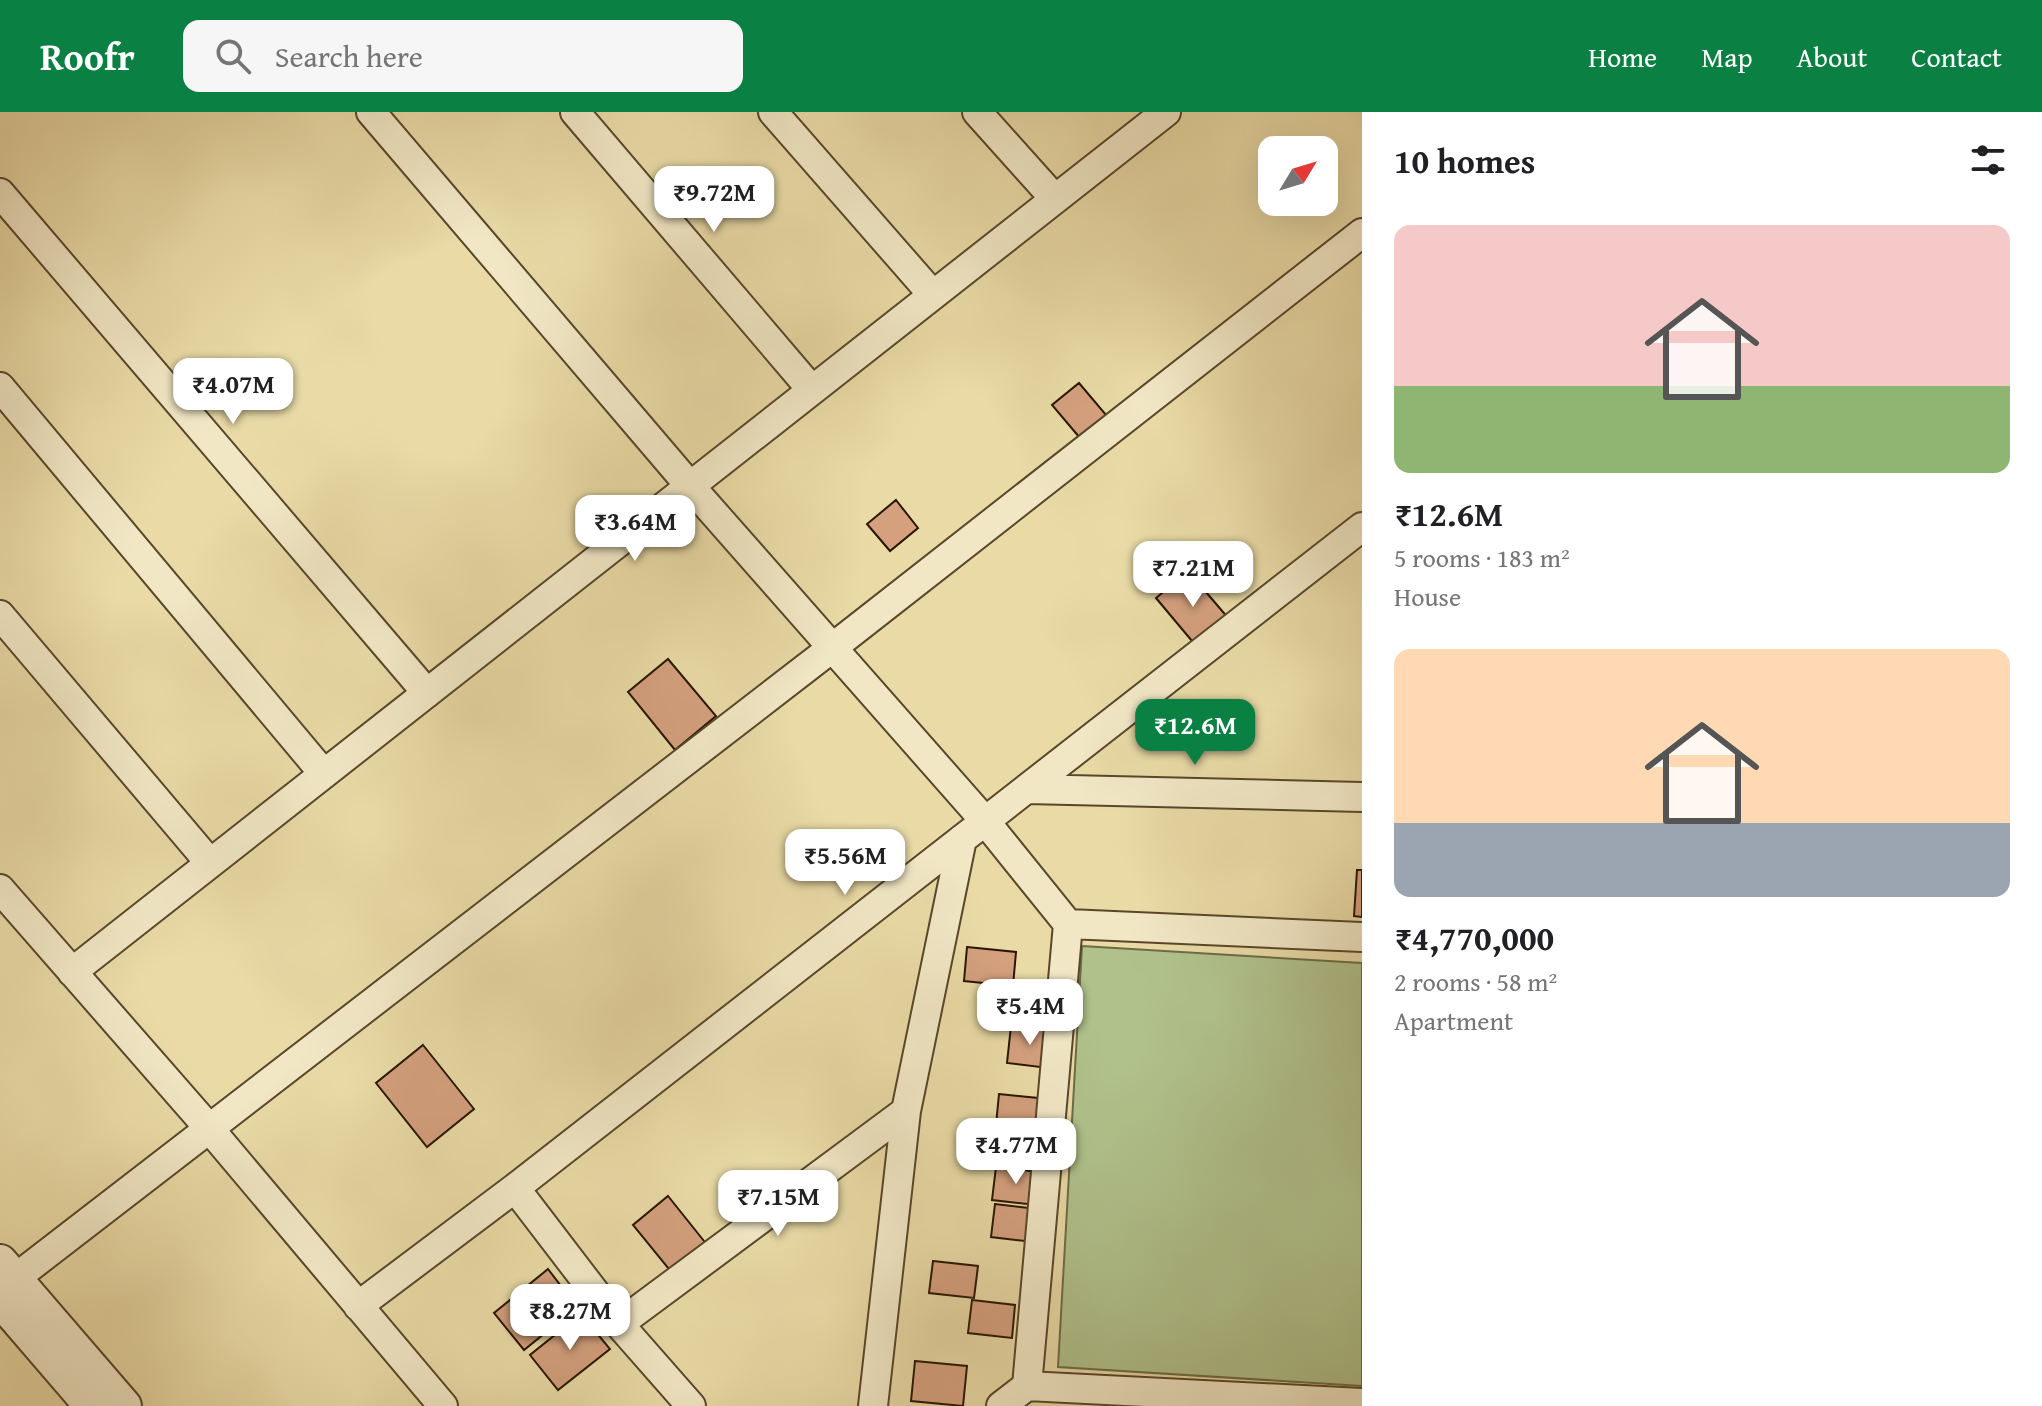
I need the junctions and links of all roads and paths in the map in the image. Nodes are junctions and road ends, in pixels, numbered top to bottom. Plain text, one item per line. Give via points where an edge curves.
1 (371, 112) edge
2 (575, 112) edge
3 (773, 112) edge
4 (977, 112) edge
5 (1166, 112) edge
6 (0, 193) edge
7 (1055, 199) junction
8 (1362, 233) edge
9 (933, 295) junction
10 (0, 387) edge
11 (812, 390) junction
12 (690, 486) junction
13 (1362, 527) edge
14 (0, 615) edge
15 (832, 648) junction
16 (427, 693) junction
17 (324, 774) junction
18 (1027, 789) junction
19 (1358, 793) edge
20 (985, 821) junction
21 (962, 839) junction
22 (210, 863) junction
23 (0, 889) edge
24 (1068, 924) junction
25 (1362, 937) edge
26 (72, 972) junction
27 (906, 1111) junction
28 (208, 1127) junction
29 (515, 1188) junction
30 (4, 1282) edge
31 (358, 1306) junction
32 (619, 1324) junction
33 (1027, 1386) junction
34 (1362, 1403) edge
35 (92, 1406) edge
36 (124, 1406) edge
37 (443, 1406) edge
38 (691, 1406) edge
39 (873, 1406) edge
40 (1001, 1406) edge

1 - 12 street
2 - 11 street
3 - 9 street
4 - 7 street
5 - 7 street
6 - 16 street
7 - 9 street
8 - 15 street
9 - 11 street
10 - 17 street
11 - 12 street
12 - 15 street
12 - 16 street
13 - 18 street
14 - 22 street
15 - 20 street
15 - 28 street
16 - 17 street
17 - 22 street
18 - 19 street
18 - 20 street
20 - 21 street
20 - 24 street
21 - 27 street
21 - 29 street
22 - 26 street
23 - 26 street
24 - 25 street
24 - 33 street
26 - 28 street
27 - 32 street
27 - 39 street
28 - 30 street
28 - 31 street
29 - 31 street
29 - 32 street
30 - 35 street
30 - 36 street
31 - 37 street
32 - 38 street
33 - 34 street
33 - 40 street

